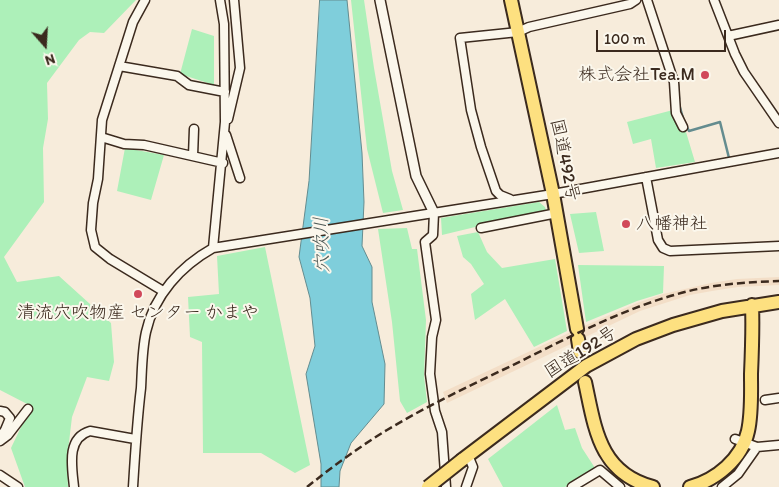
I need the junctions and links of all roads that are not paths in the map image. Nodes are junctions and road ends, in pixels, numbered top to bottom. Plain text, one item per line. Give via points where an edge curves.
1 (145, 0) edge
2 (220, 0) edge
3 (234, 0) edge
4 (380, 0) edge
5 (511, 0) edge
6 (636, 0) edge
7 (647, 0) edge
8 (714, 0) edge
9 (779, 25) edge
10 (518, 32) junction
11 (728, 36) junction
12 (119, 66) junction
13 (225, 92) junction
14 (779, 123) edge
15 (684, 127) dead end
16 (194, 129) dead end
17 (225, 130) junction
18 (101, 137) junction
19 (779, 153) edge
20 (193, 156) junction
21 (223, 163) junction
22 (646, 177) junction
23 (240, 178) dead end
24 (553, 194) junction
25 (513, 200) junction
26 (434, 213) junction
27 (557, 213) junction
28 (481, 228) dead end
29 (779, 246) edge
30 (213, 248) junction
31 (164, 291) junction
32 (779, 302) edge
33 (752, 305) junction
34 (578, 340) dead end
35 (585, 382) dead end
36 (779, 398) edge
37 (765, 400) dead end
38 (28, 409) dead end
39 (0, 410) edge
40 (136, 439) junction
41 (0, 440) edge
42 (740, 441) junction
43 (779, 445) edge
44 (757, 447) junction
45 (465, 458) junction
46 (0, 475) edge
47 (584, 483) edge
48 (18, 487) edge
49 (74, 487) edge
50 (133, 487) edge
51 (428, 487) edge
52 (446, 487) edge
53 (466, 487) edge
54 (572, 487) edge
55 (620, 487) edge
56 (653, 487) edge
57 (690, 487) edge
58 (722, 487) edge

1 - 12 street via 133,22
2 - 13 street via 224,24
3 - 17 street via 240,68
4 - 26 street via 416,176
5 - 10 highway, 国道492号
6 - 10 street
7 - 15 street via 674,82 676,113
8 - 11 street
9 - 11 street
10 - 24 highway, 国道492号
10 - 25 street via 460,38 471,110 481,147 496,191
11 - 14 street via 744,72
12 - 13 street via 177,76 189,85
12 - 18 street via 102,120
13 - 17 street
16 - 20 street
17 - 21 street
17 - 23 street
18 - 20 street
18 - 31 street via 91,221 92,240 95,247 110,259
19 - 22 street
20 - 21 street
21 - 30 street
22 - 24 street
22 - 29 street via 654,227 663,248
24 - 25 street
24 - 27 highway, 国道492号
25 - 26 street
26 - 30 street
26 - 52 street via 433,235 424,242 436,320 430,374 435,411 442,432
27 - 28 street
27 - 34 highway, 国道492号
30 - 31 street via 195,258
31 - 40 street via 146,331
32 - 33 highway, 国道192号
33 - 42 highway via 748,432
33 - 45 highway, 国道192号 via 673,325 601,357 571,376
35 - 56 highway via 596,433 604,451 627,476
36 - 37 street
38 - 41 street via 8,435
39 - 41 street via 10,418
40 - 49 street via 90,431 83,433 74,443
40 - 50 street
42 - 44 street
42 - 57 highway via 736,456 724,469 710,480
43 - 44 street
44 - 58 street via 738,474
45 - 51 highway, 国道192号, bridge
45 - 53 street via 473,467
46 - 48 street
47 - 54 street
47 - 55 street via 600,470

